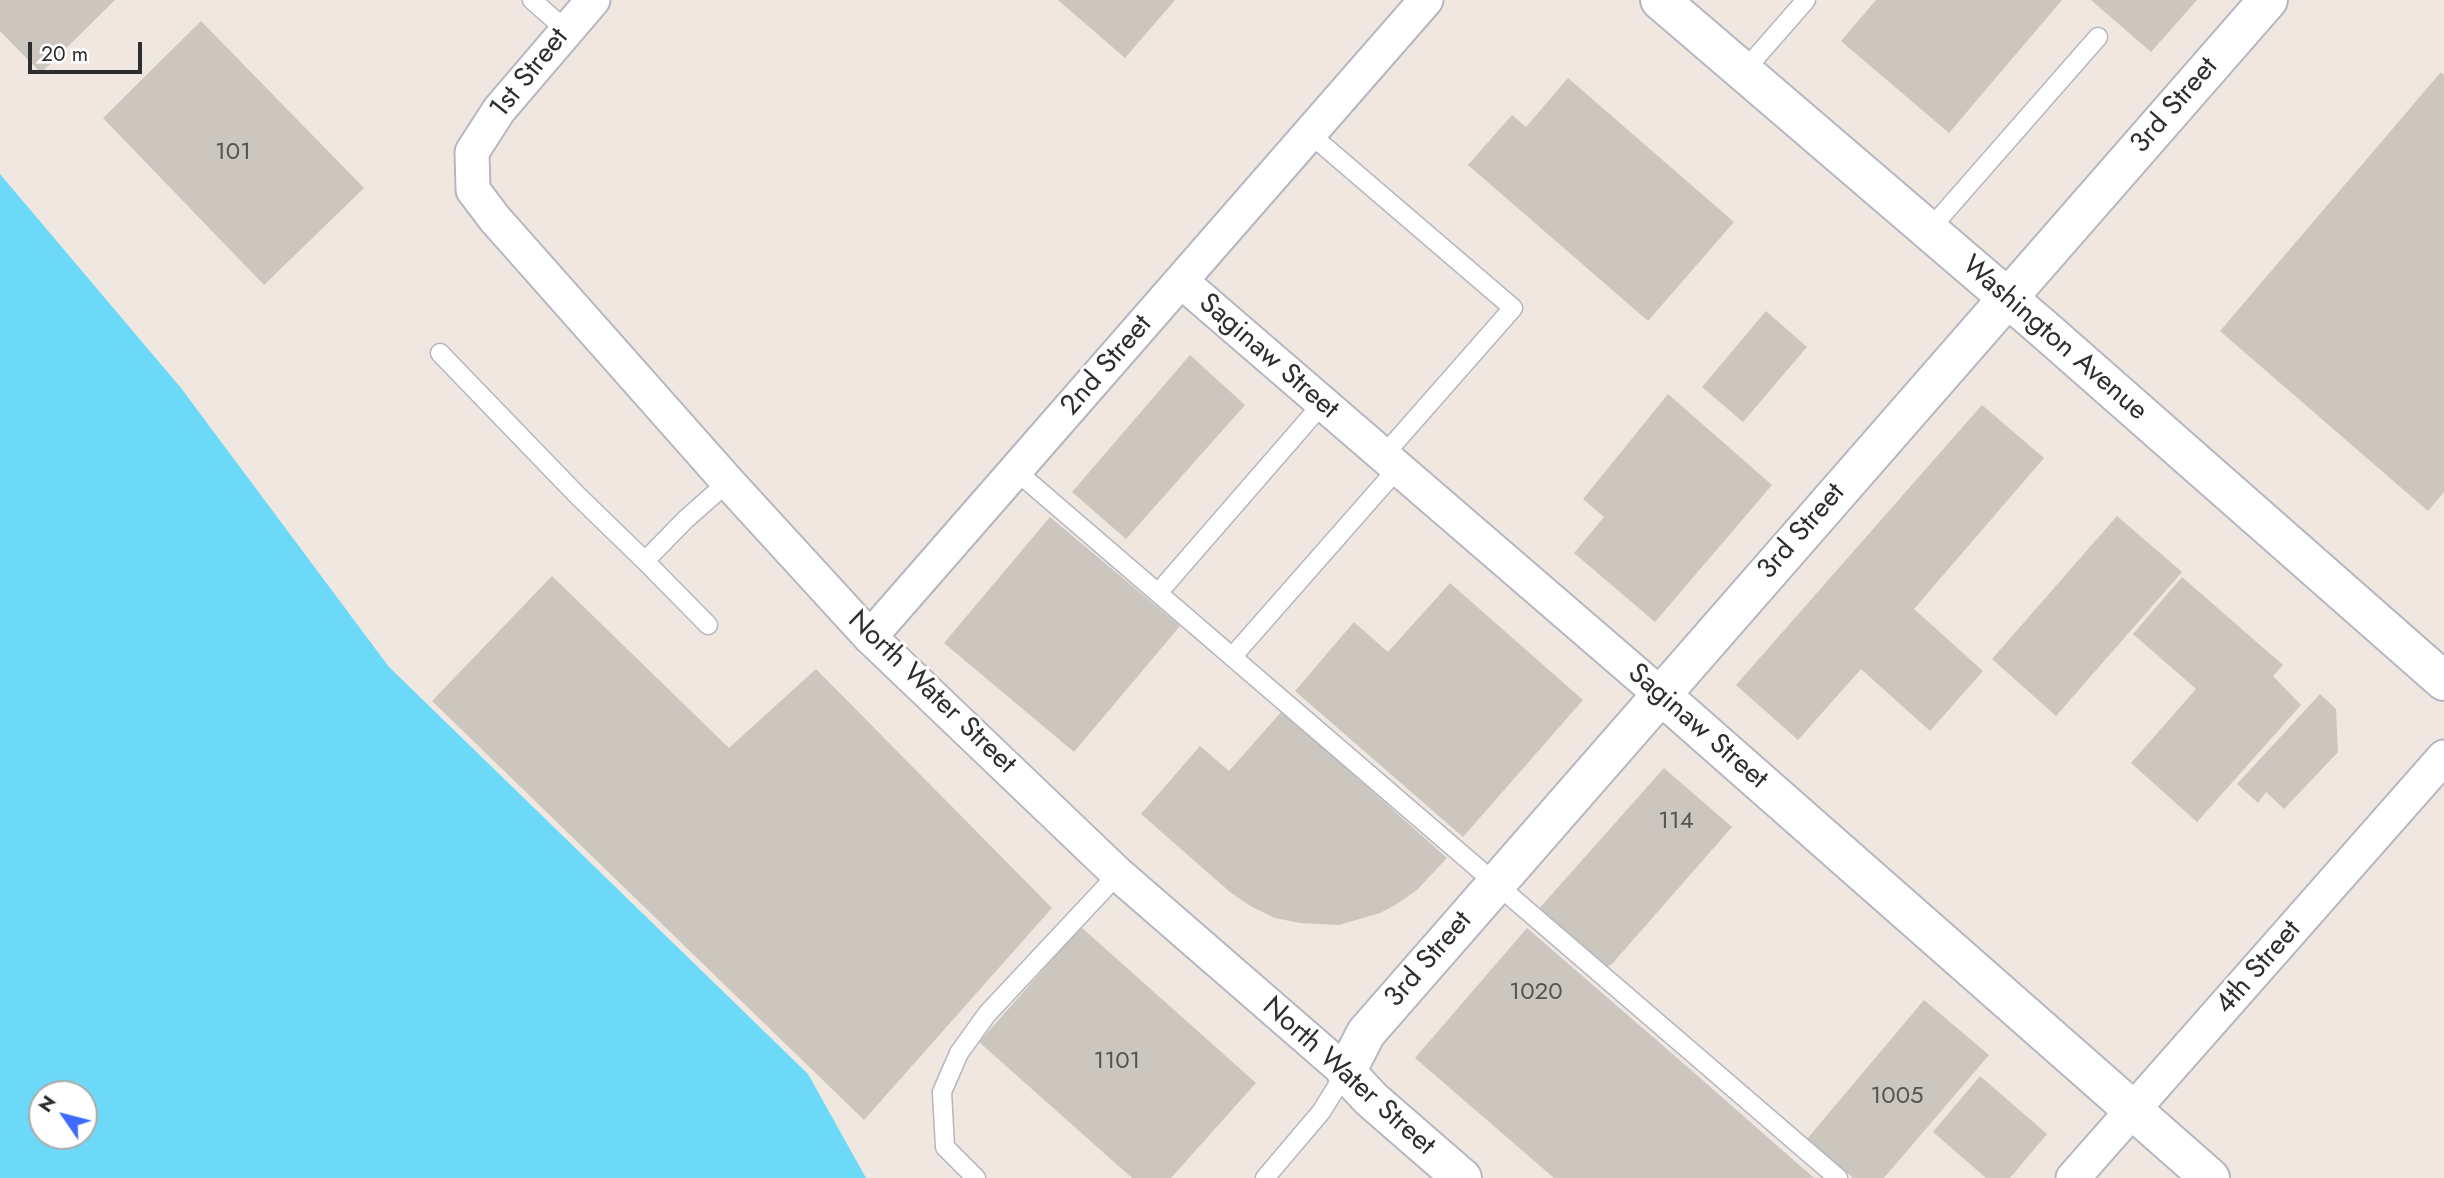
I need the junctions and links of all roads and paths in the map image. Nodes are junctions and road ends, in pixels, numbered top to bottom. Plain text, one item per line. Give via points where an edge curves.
1 (532, 0) edge
2 (593, 0) edge
3 (1426, 0) edge
4 (1806, 0) edge
5 (2268, 0) edge
6 (1667, 2) edge
7 (566, 30) junction
8 (2098, 37) dead end
9 (1744, 71) junction
10 (1310, 134) junction
11 (472, 152) joint
12 (1929, 230) junction
13 (1181, 281) junction
14 (2007, 298) junction
15 (440, 353) dead end
16 (1322, 403) junction
17 (1391, 462) junction
18 (1015, 470) junction
19 (728, 482) junction
20 (645, 561) junction
21 (1158, 593) junction
22 (708, 625) dead end
23 (870, 637) junction
24 (1233, 657) junction
25 (2444, 681) edge
26 (1660, 694) junction
27 (2444, 757) edge
28 (1118, 874) junction
29 (1496, 883) junction
30 (1346, 1072) junction
31 (2133, 1110) junction
32 (976, 1178) edge
33 (1265, 1178) edge
34 (1462, 1178) edge
35 (1838, 1178) edge
36 (2073, 1178) edge
37 (2210, 1178) edge

1 - 7 lane
2 - 7 street, 1st Street
3 - 10 street, 2nd Street
4 - 9 lane
5 - 14 street, 3rd Street
6 - 9 street, Washington Avenue
7 - 11 street, 1st Street via 499,110
8 - 12 lane
9 - 12 street, Washington Avenue
10 - 13 street, 2nd Street
10 - 17 lane via 1513,308
11 - 19 street, North Water Street via 473,190 495,219
12 - 14 street, Washington Avenue
13 - 16 street, Saginaw Street
13 - 18 street, 2nd Street
14 - 25 street, Washington Avenue
14 - 26 street, 3rd Street
15 - 20 lane
16 - 17 street, Saginaw Street
16 - 21 lane
17 - 24 lane
17 - 26 street, Saginaw Street
18 - 21 lane
18 - 23 street, 2nd Street
19 - 20 lane
19 - 23 street, North Water Street
20 - 22 lane
21 - 24 lane
23 - 28 street, North Water Street
24 - 29 lane
26 - 29 street, 3rd Street
26 - 31 street, Saginaw Street
27 - 31 street, 4th Street
28 - 30 street, North Water Street
28 - 32 lane via 988,1014 959,1053 942,1092 945,1147
29 - 30 street, 3rd Street via 1366,1033
29 - 35 lane
30 - 33 lane via 1321,1112
30 - 34 street, North Water Street
31 - 36 street, 4th Street
31 - 37 street, Saginaw Street

